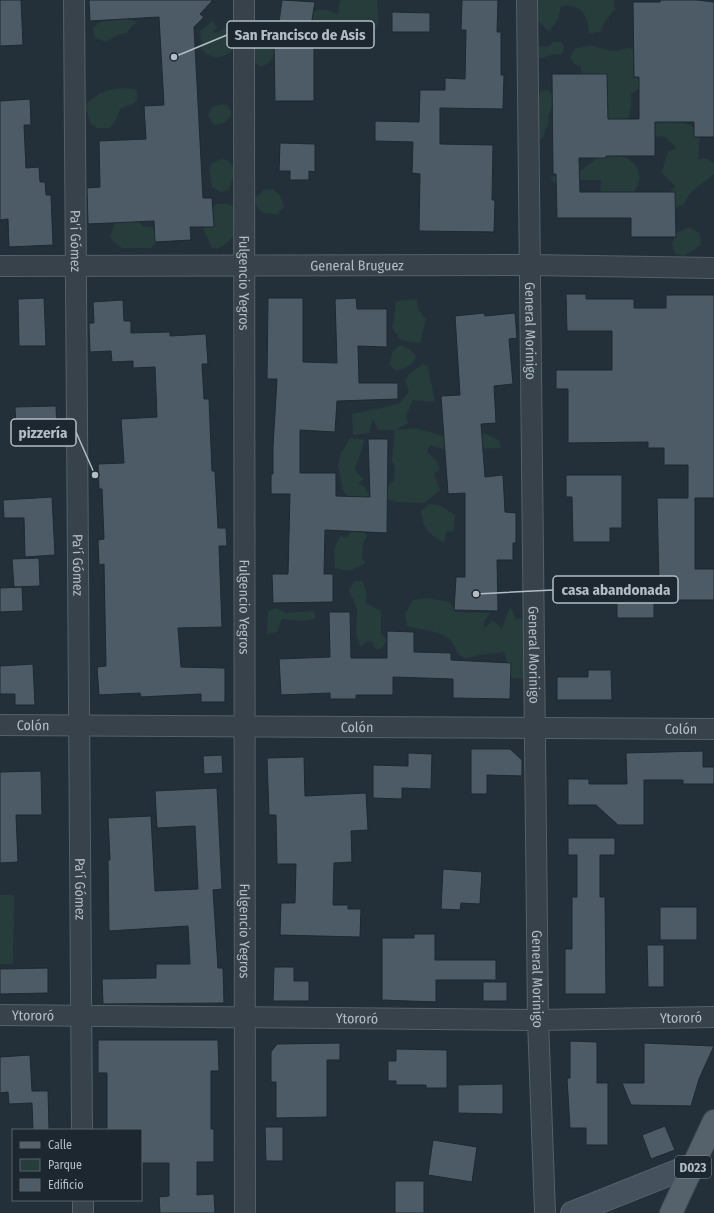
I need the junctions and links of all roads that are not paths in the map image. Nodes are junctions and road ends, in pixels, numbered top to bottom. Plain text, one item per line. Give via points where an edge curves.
1 (74, 0) edge
2 (244, 0) edge
3 (527, 0) edge
4 (244, 265) junction
5 (531, 265) junction
6 (0, 266) edge
7 (76, 266) junction
8 (714, 268) edge
9 (0, 726) edge
10 (79, 726) junction
11 (244, 727) junction
12 (536, 728) junction
13 (714, 729) edge
14 (0, 1015) edge
15 (82, 1015) junction
16 (245, 1017) junction
17 (714, 1017) edge
18 (538, 1020) junction
19 (714, 1120) edge
20 (82, 1129) edge
21 (695, 1164) junction
22 (83, 1201) edge
23 (83, 1213) edge
24 (245, 1213) edge
25 (545, 1213) edge
26 (572, 1213) edge
27 (671, 1213) edge

1 - 7 street, Pa'í Gómez
2 - 4 street, Fulgencio Yegros
3 - 5 street, General Morinigo
4 - 5 street, General Bruguez
4 - 7 street, General Bruguez
4 - 11 street, Fulgencio Yegros
5 - 8 street, General Bruguez
5 - 12 street, General Morinigo
6 - 7 street, General Bruguez
7 - 10 street, Pa'í Gómez
9 - 10 street, Colón
10 - 11 street, Colón
10 - 15 street, Pa'í Gómez
11 - 12 street, Colón
11 - 16 street, Fulgencio Yegros
12 - 13 street, Colón
12 - 18 street, General Morinigo
14 - 15 street, Ytororó
15 - 16 street, Ytororó
15 - 20 street, Pa'í Gómez
16 - 18 street, Ytororó
16 - 24 street, Fulgencio Yegros
17 - 18 street, Ytororó
18 - 25 street, General Morinigo
19 - 21 main road, D023
21 - 26 main road
21 - 27 main road, D023
22 - 23 street

